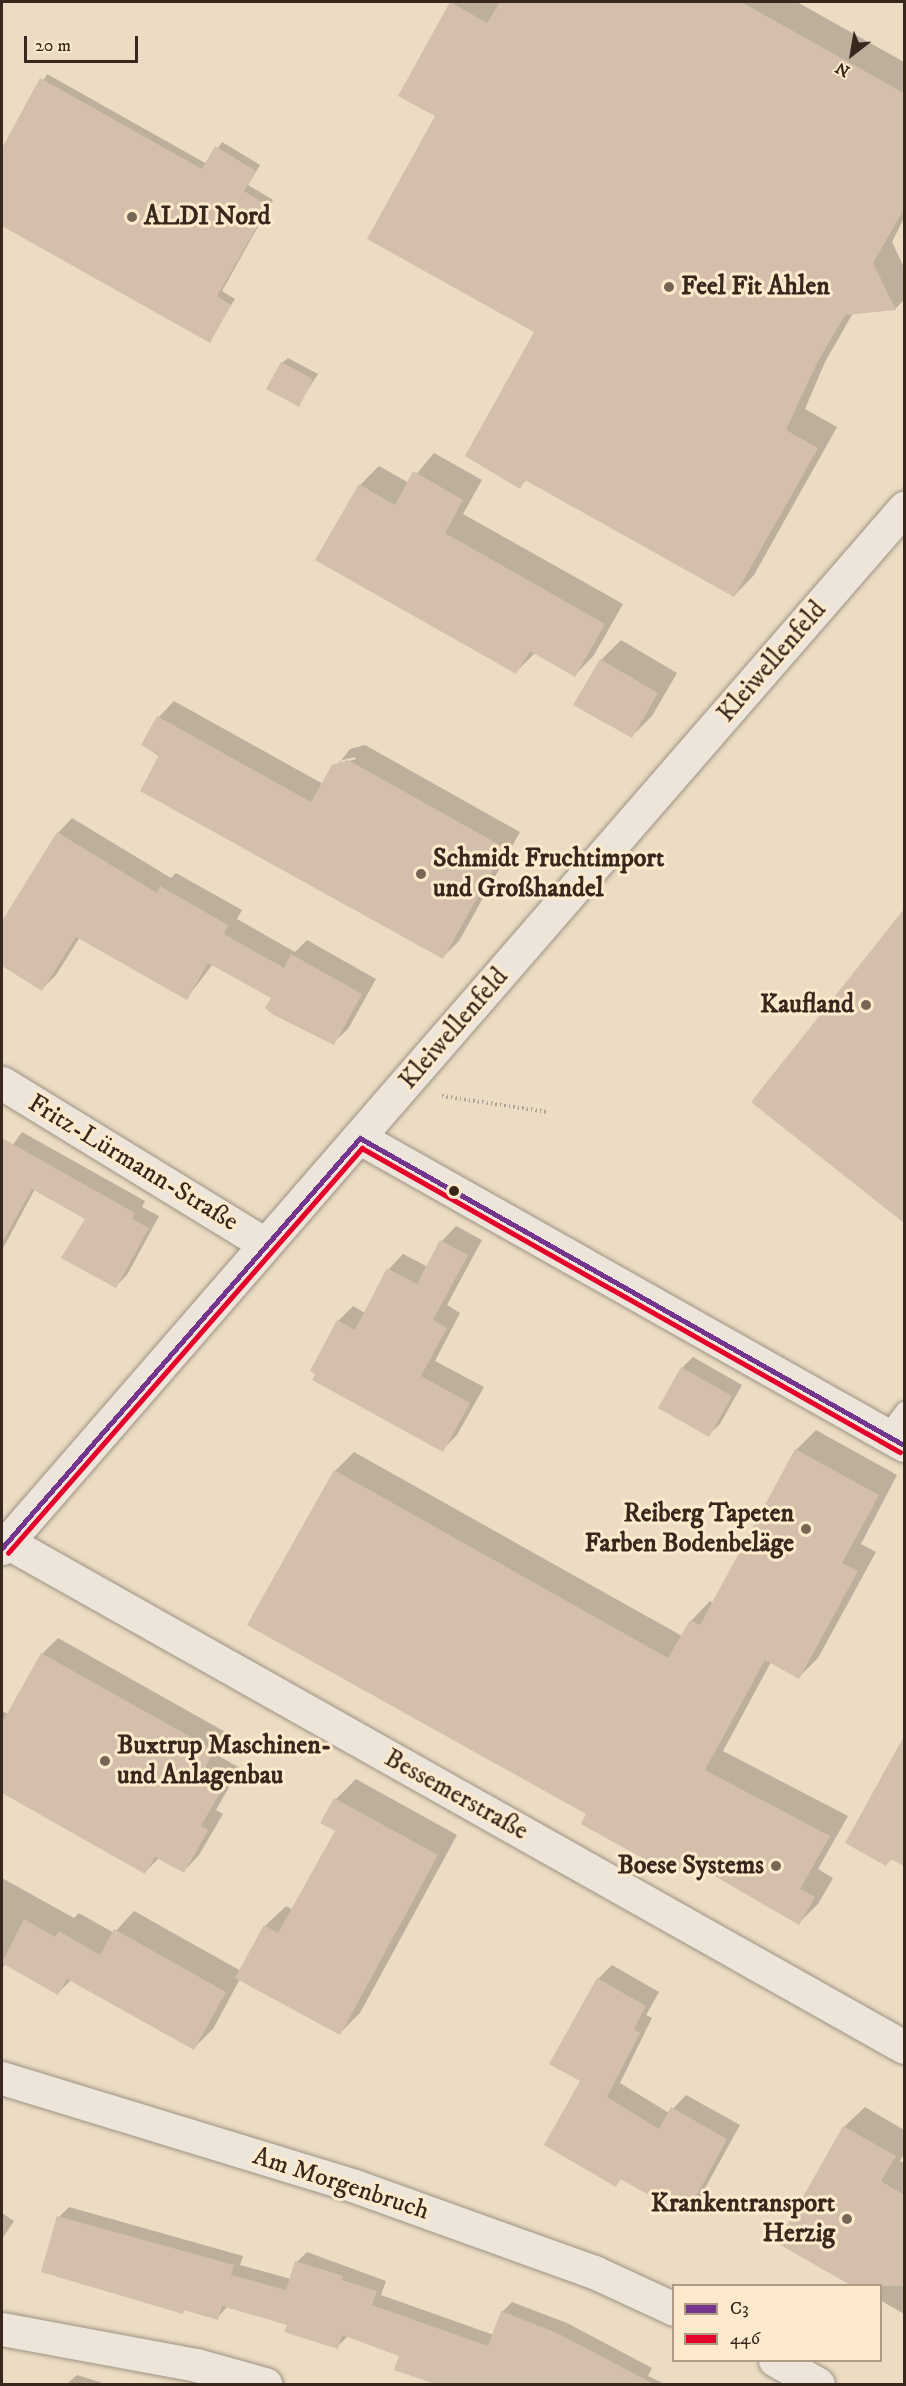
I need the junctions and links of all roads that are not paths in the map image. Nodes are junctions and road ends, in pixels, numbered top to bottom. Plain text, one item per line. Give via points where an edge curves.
1 (904, 508) edge
2 (2, 1083) edge
3 (360, 1138) junction
4 (265, 1244) junction
5 (898, 1430) edge
6 (4, 1545) edge
7 (904, 2047) edge
8 (2, 2078) edge
9 (672, 2308) edge
10 (2, 2330) edge
11 (777, 2362) edge
12 (265, 2385) edge
13 (818, 2385) edge

1 - 3 street, Kleiwellenfeld
2 - 4 street, Fritz-Lürmann-Straße
3 - 4 street, Kleiwellenfeld
3 - 5 street
4 - 6 street, Kleiwellenfeld
6 - 7 street, Bessemerstraße
8 - 9 street, Am Morgenbruch via 356,2186 594,2272
10 - 12 street via 196,2364
11 - 13 street

